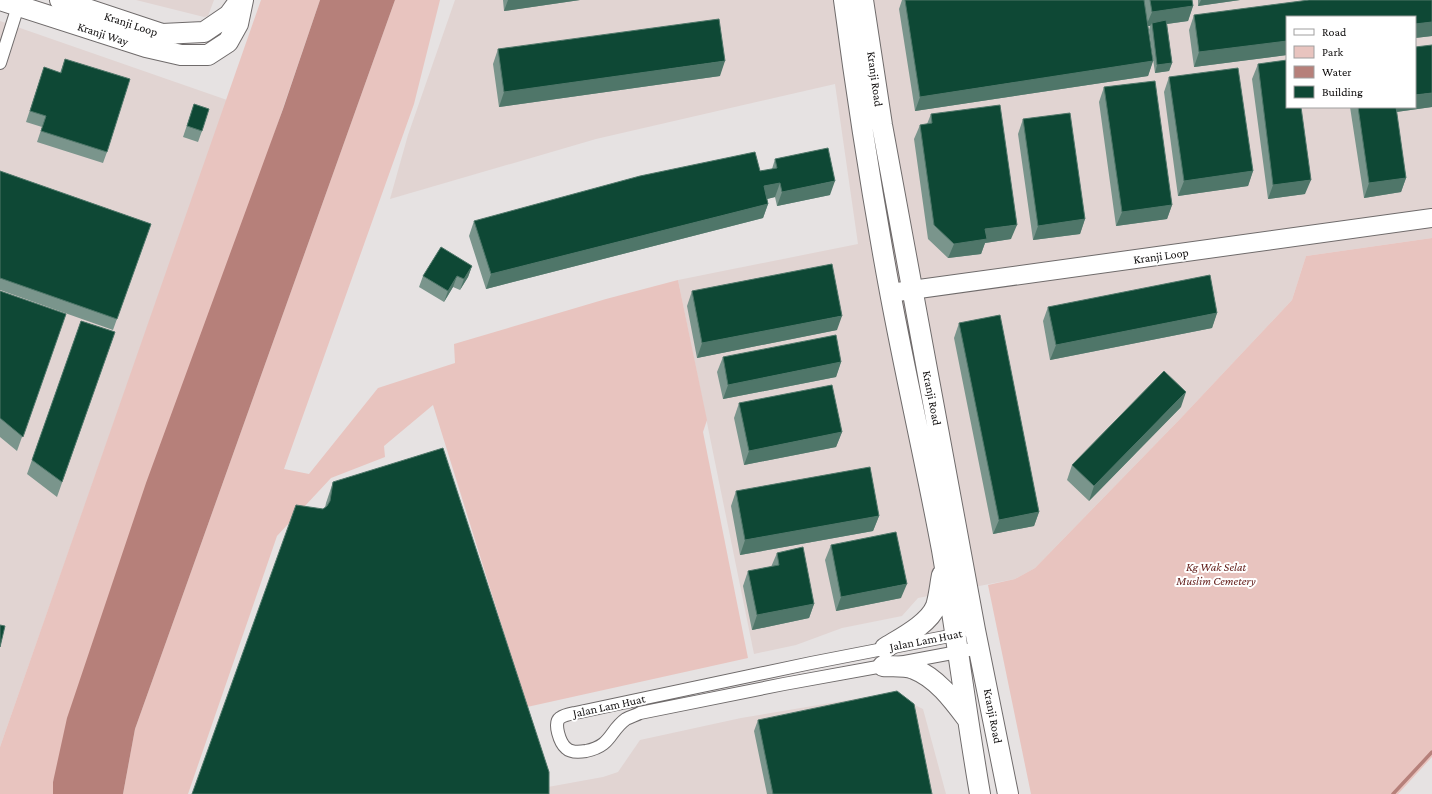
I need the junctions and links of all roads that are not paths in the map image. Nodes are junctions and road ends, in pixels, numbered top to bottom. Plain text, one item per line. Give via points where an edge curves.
1 (60, 0) edge
2 (240, 0) edge
3 (243, 0) edge
4 (844, 0) edge
5 (864, 0) edge
6 (13, 2) edge
7 (83, 5) edge
8 (0, 63) edge
9 (1432, 218) edge
10 (911, 289) junction
11 (890, 293) junction
12 (944, 564) junction
13 (967, 641) junction
14 (884, 657) junction
15 (969, 721) junction
16 (980, 794) edge
17 (1008, 794) edge

1 - 7 main road, Kranji Loop
2 - 7 main road, Kranji Loop via 229,15 204,32 162,34
3 - 6 main road, Kranji Way via 238,24 228,42 208,55 181,55 146,47
4 - 11 main road, Kranji Road via 862,130
5 - 10 main road, Kranji Road via 882,125
6 - 8 street
9 - 10 street, Kranji Loop
10 - 11 street, Kranji Loop
10 - 13 main road, Kranji Road
11 - 12 main road, Kranji Road
12 - 13 main road, Kranji Road
12 - 14 main road via 936,605 931,614
13 - 14 street, Jalan Lam Huat
13 - 14 street, Jalan Lam Huat
13 - 15 main road, Kranji Road
13 - 17 main road, Kranji Road
14 - 14 street, Jalan Lam Huat via 784,684 640,713 626,719 604,744 585,751 575,752 566,749 557,726 559,718 575,713 811,663 868,652
14 - 15 main road via 913,668 934,680
15 - 16 main road, Kranji Road

